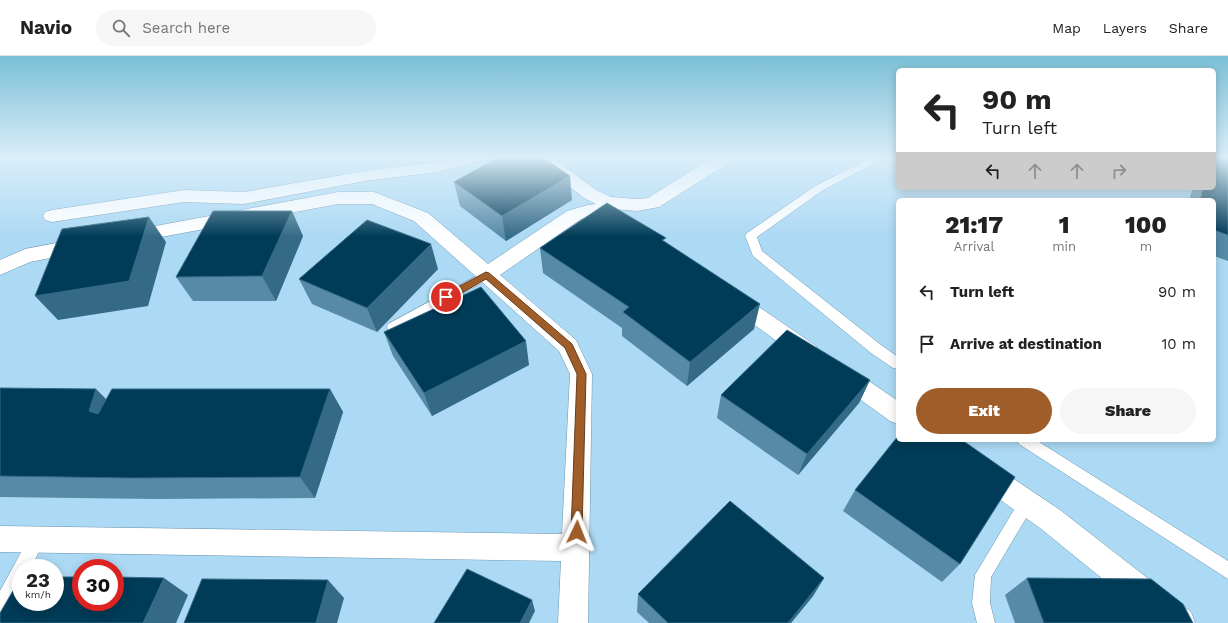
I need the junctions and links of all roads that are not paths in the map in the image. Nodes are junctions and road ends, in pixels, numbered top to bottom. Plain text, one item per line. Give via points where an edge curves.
1 (324, 183) edge
2 (575, 183) edge
3 (685, 183) edge
4 (829, 183) edge
5 (52, 216) dead end
6 (639, 234) edge
7 (0, 268) edge
8 (486, 275) junction
9 (717, 288) edge
10 (394, 327) edge
11 (896, 363) edge
12 (896, 413) edge
13 (939, 442) edge
14 (1027, 442) edge
15 (1027, 503) junction
16 (0, 539) edge
17 (37, 539) junction
18 (576, 548) junction
19 (26, 559) edge
20 (1228, 571) edge
21 (12, 585) edge
22 (0, 608) edge
23 (573, 623) edge
24 (986, 623) edge
25 (1180, 623) edge

1 - 5 street via 244,198 184,196
2 - 3 street via 607,202 637,205 653,203
4 - 11 lane via 751,236 757,253
6 - 8 street via 606,212 588,210 574,215
7 - 8 street via 25,256 338,198 374,198 421,216
8 - 10 lane
8 - 18 street via 568,346 581,374
9 - 12 street
13 - 15 street
14 - 20 lane
15 - 24 lane via 983,575 981,602
15 - 25 street
16 - 17 street
17 - 18 street
17 - 19 lane
18 - 23 street
21 - 22 lane

